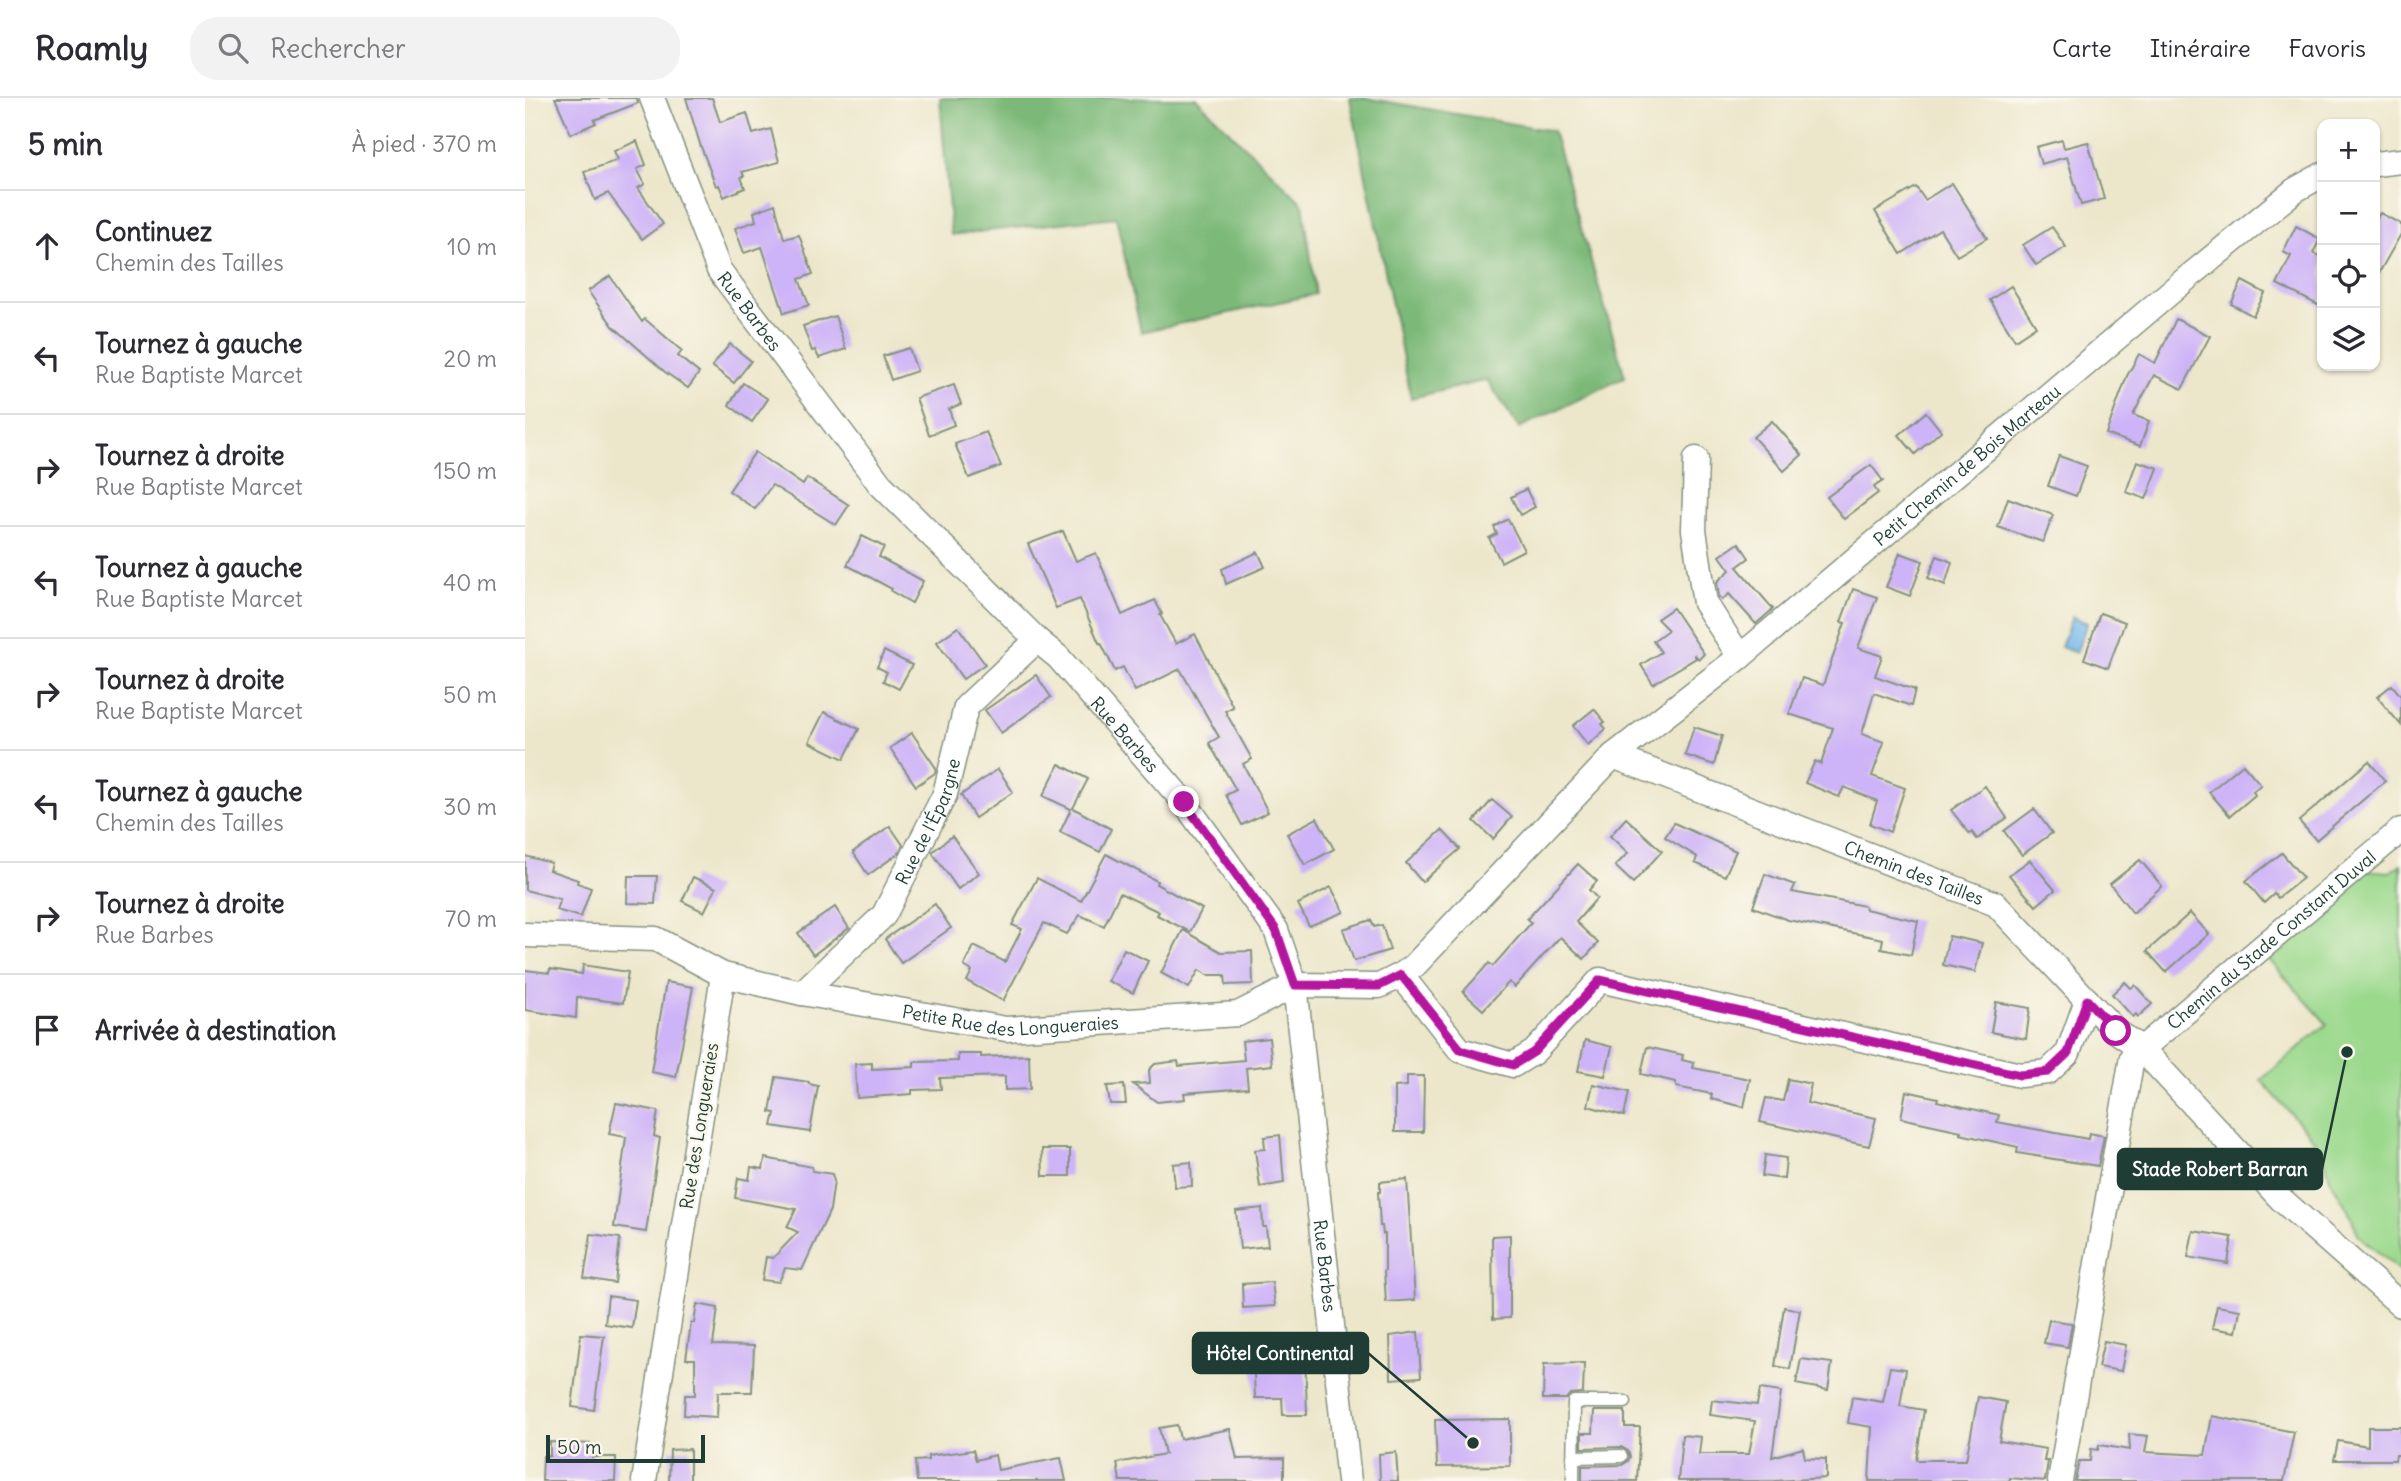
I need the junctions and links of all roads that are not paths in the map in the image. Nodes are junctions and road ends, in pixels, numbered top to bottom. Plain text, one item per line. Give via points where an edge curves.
1 (652, 98) edge
2 (2401, 161) edge
3 (2380, 163) edge
4 (2317, 178) edge
5 (1696, 459) dead end
6 (1037, 640) junction
7 (1740, 657) junction
8 (1613, 756) junction
9 (2401, 830) edge
10 (525, 935) edge
11 (723, 975) junction
12 (1401, 975) junction
13 (1295, 985) junction
14 (802, 993) junction
15 (2087, 1000) junction
16 (2142, 1049) junction
17 (2401, 1305) edge
18 (1625, 1402) dead end
19 (1621, 1456) dead end
20 (1573, 1457) junction
21 (644, 1481) edge
22 (1349, 1481) edge
23 (1573, 1481) edge
24 (2060, 1481) edge

1 - 6 street, Rue Barbes via 719,270 880,484
2 - 3 street
4 - 7 street, Petit Chemin de Bois Marteau via 2295,190 2180,284
5 - 7 street via 1694,530 1705,603
6 - 13 street, Rue Barbes via 1058,657 1184,802 1276,930
6 - 14 street, Rue de l'Épargne via 966,707 945,794 884,915
7 - 8 street, Petit Chemin de Bois Marteau
8 - 12 street
8 - 15 street, Chemin des Tailles via 1996,904
9 - 16 street, Chemin du Stade Constant Duval
10 - 11 street via 656,939
11 - 14 street, Petite Rue des Longueraies
11 - 21 street, Rue des Longueraies
12 - 13 street via 1379,986
12 - 15 street via 1461,1050 1513,1065 1534,1052 1600,980 2020,1075 2048,1072 2068,1053
13 - 14 street, Petite Rue des Longueraies via 1238,1014 1006,1030
13 - 22 street, Rue Barbes
15 - 16 street, Chemin des Tailles via 2116,1031
16 - 17 street, Chemin des Tailles via 2282,1200
16 - 24 street via 2132,1057
18 - 20 lane via 1574,1402
19 - 20 lane
20 - 23 lane

